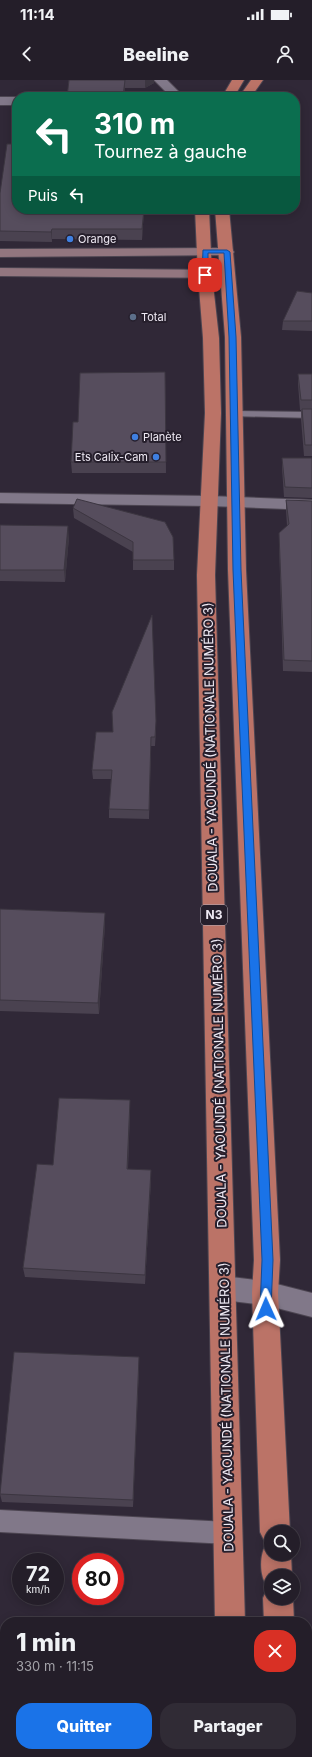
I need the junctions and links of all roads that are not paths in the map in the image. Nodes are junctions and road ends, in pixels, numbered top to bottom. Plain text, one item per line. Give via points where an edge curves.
1 (160, 80) edge
2 (238, 80) edge
3 (257, 80) edge
4 (173, 92) edge
5 (231, 92) edge
6 (249, 92) edge
7 (0, 100) edge
8 (12, 101) edge
9 (202, 214) edge
10 (223, 214) edge
11 (205, 252) junction
12 (227, 252) junction
13 (0, 253) edge
14 (0, 272) edge
15 (228, 274) junction
16 (205, 275) junction
17 (234, 414) junction
18 (312, 415) edge
19 (0, 498) edge
20 (210, 502) junction
21 (235, 502) junction
22 (312, 505) edge
23 (224, 1288) junction
24 (265, 1293) junction
25 (312, 1305) edge
26 (0, 1520) edge
27 (275, 1525) edge
28 (228, 1533) junction
29 (278, 1605) edge
30 (230, 1617) edge
31 (279, 1617) edge

1 - 4 street
2 - 5 highway
3 - 6 highway
7 - 8 street
9 - 11 highway, DOUALA - YAOUNDÉ (NATIONALE NUMÉRO 3) / N3
10 - 12 highway
11 - 12 street
11 - 13 street
11 - 16 highway, DOUALA - YAOUNDÉ (NATIONALE NUMÉRO 3) / N3
12 - 15 highway
14 - 16 street
15 - 16 street
15 - 17 highway
16 - 20 highway, DOUALA - YAOUNDÉ (NATIONALE NUMÉRO 3) / N3 via 212,338
17 - 18 lane
17 - 21 highway
19 - 20 street
20 - 21 street
20 - 23 highway, DOUALA - YAOUNDÉ (NATIONALE NUMÉRO 3) / N3 via 206,575
21 - 22 street
21 - 24 highway via 267,1252
23 - 24 street
23 - 28 highway, DOUALA - YAOUNDÉ (NATIONALE NUMÉRO 3) / N3
24 - 25 street
24 - 27 highway
26 - 28 lane
28 - 30 highway, DOUALA - YAOUNDÉ (NATIONALE NUMÉRO 3) / N3
29 - 31 highway

